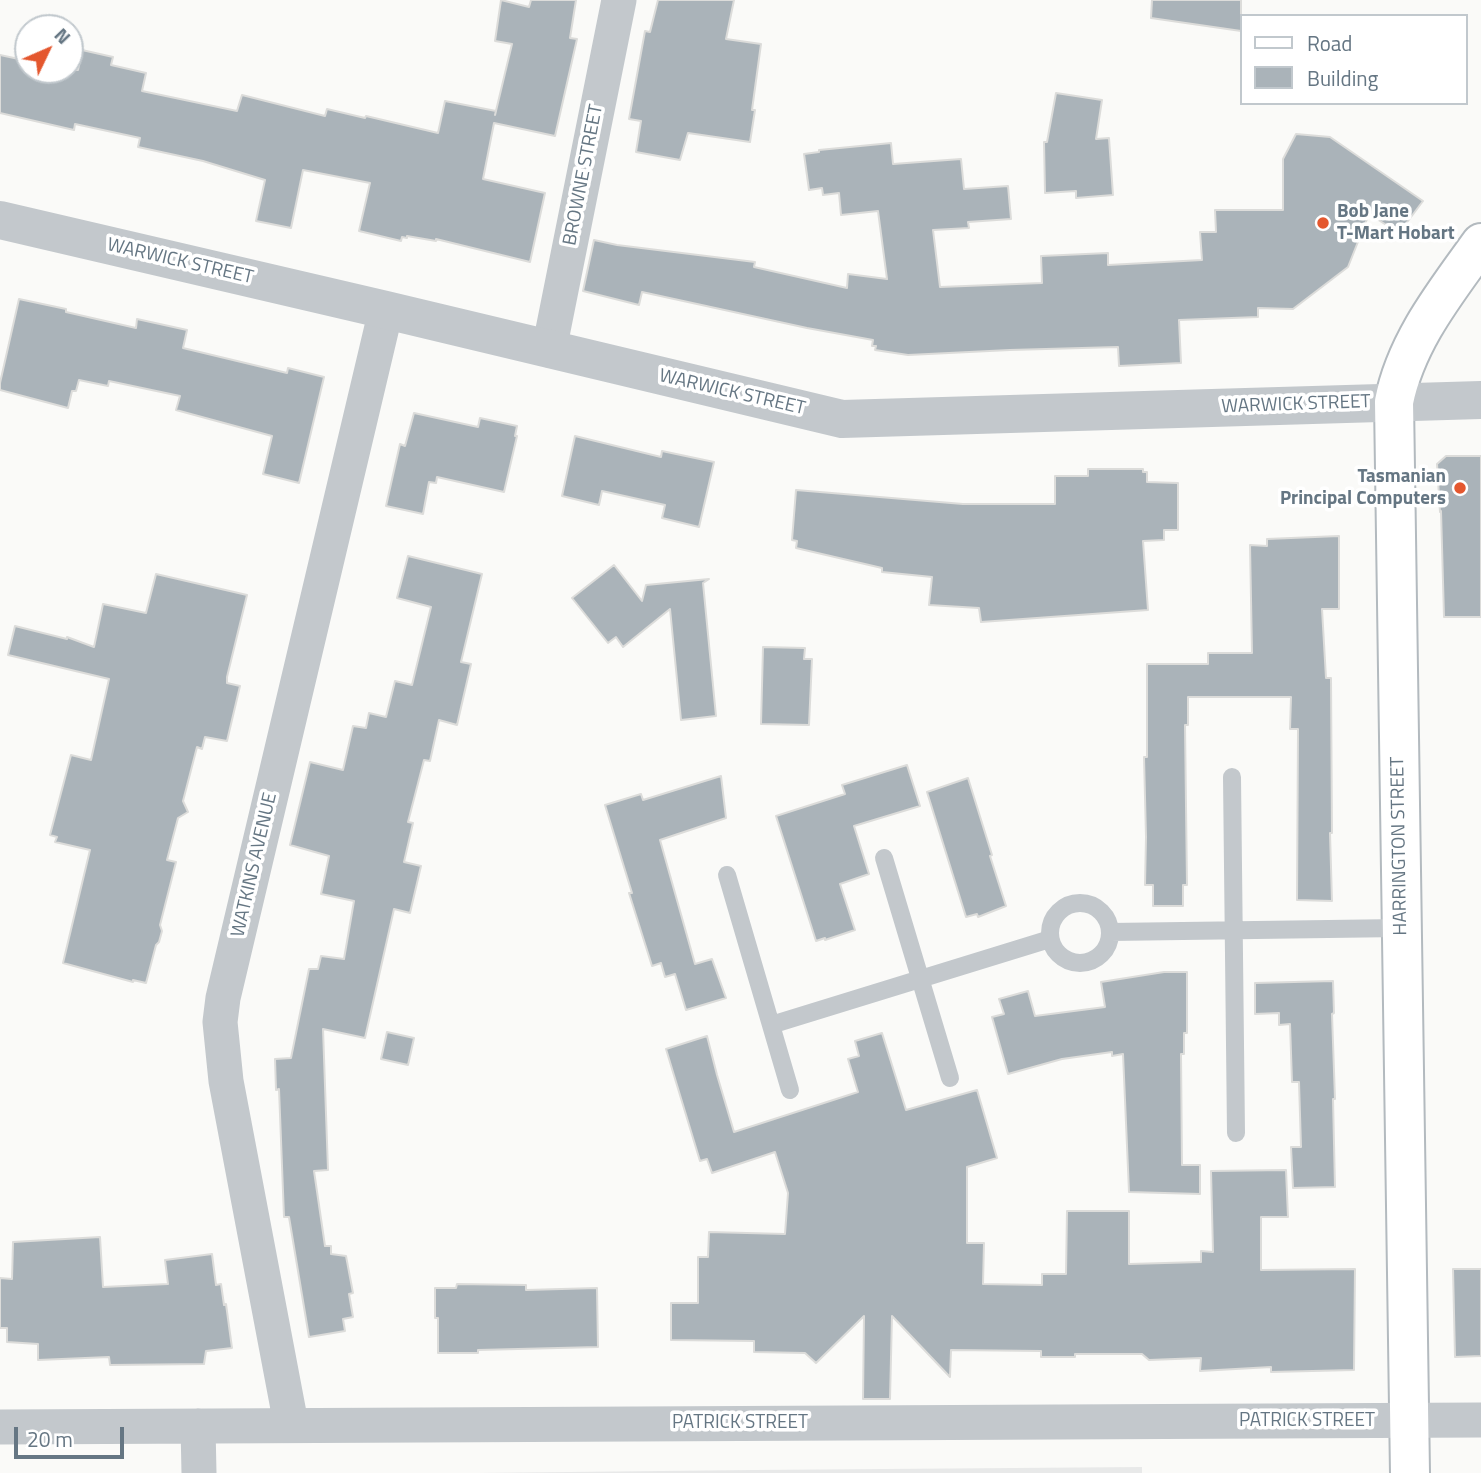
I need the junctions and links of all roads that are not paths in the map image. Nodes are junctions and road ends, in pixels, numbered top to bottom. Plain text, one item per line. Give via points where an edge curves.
1 (619, 0) edge
2 (0, 220) edge
3 (1481, 243) edge
4 (386, 310) junction
5 (549, 350) junction
6 (1481, 400) edge
7 (1394, 402) junction
8 (1232, 777) dead end
9 (884, 858) dead end
10 (727, 875) dead end
11 (1401, 928) junction
12 (1233, 929) junction
13 (1110, 932) junction
14 (1050, 939) junction
15 (920, 978) junction
16 (771, 1024) junction
17 (950, 1078) dead end
18 (790, 1090) dead end
19 (1236, 1133) dead end
20 (1481, 1420) edge
21 (1410, 1421) junction
22 (291, 1424) junction
23 (198, 1426) junction
24 (0, 1427) edge
25 (199, 1473) edge
26 (1410, 1473) edge

1 - 5 street, BROWNE STREET
2 - 4 street, WARWICK STREET
3 - 7 main road, HARRINGTON STREET via 1406,359
4 - 5 street, WARWICK STREET
4 - 22 street, WATKINS AVENUE via 220,1022 226,1081
5 - 7 street, WARWICK STREET via 842,419
6 - 7 street, WARWICK STREET
7 - 11 main road, HARRINGTON STREET
8 - 12 lane
9 - 15 lane
10 - 16 lane
11 - 12 lane
11 - 21 main road, HARRINGTON STREET
12 - 13 lane
12 - 19 lane
13 - 14 lane via 1104,950 1079,963 1060,956
13 - 14 lane via 1103,913 1086,902 1076,902 1052,919
14 - 15 lane
15 - 16 lane
15 - 17 lane
16 - 18 lane
20 - 21 street, PATRICK STREET
21 - 22 street, PATRICK STREET
21 - 26 main road, HARRINGTON STREET
22 - 23 street, PATRICK STREET
23 - 24 street, PATRICK STREET
23 - 25 street

